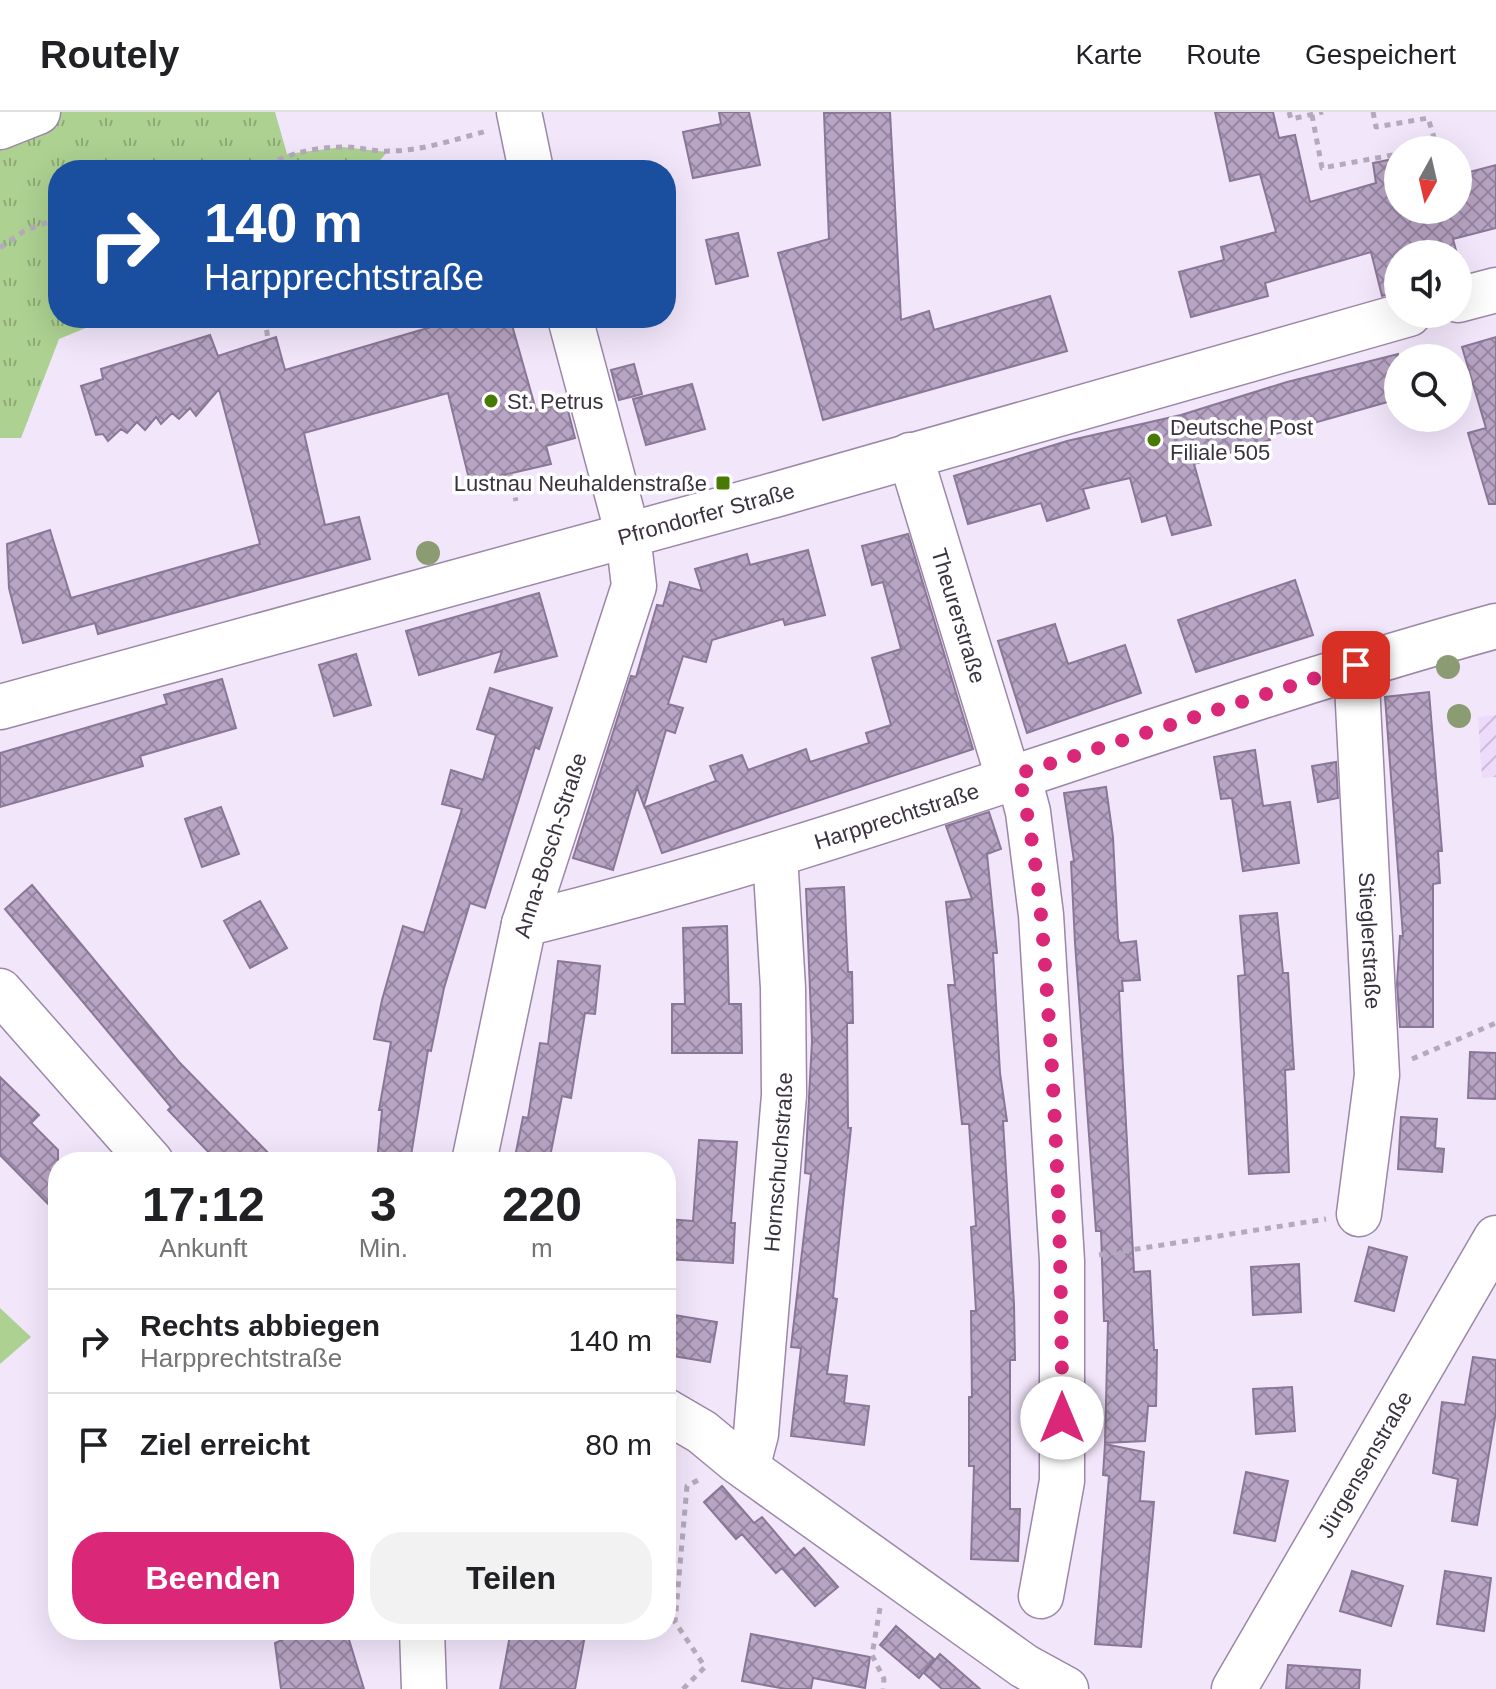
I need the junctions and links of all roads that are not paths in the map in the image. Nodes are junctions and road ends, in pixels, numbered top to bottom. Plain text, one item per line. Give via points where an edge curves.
1 (38, 112) edge
2 (0, 127) edge
3 (1496, 290) edge
4 (1472, 296) edge
5 (1384, 321) edge
6 (573, 328) edge
7 (910, 455) junction
8 (628, 535) junction
9 (1496, 626) edge
10 (1356, 665) junction
11 (0, 707) edge
12 (1013, 775) junction
13 (775, 855) junction
14 (524, 924) junction
15 (0, 991) edge
16 (142, 1152) edge
17 (476, 1152) edge
18 (1359, 1214) road end
19 (1496, 1238) edge
20 (676, 1417) edge
21 (742, 1465) junction
22 (1041, 1596) dead end
23 (422, 1640) edge
24 (424, 1689) edge
25 (1066, 1689) edge
26 (1234, 1689) edge

1 - 2 street
3 - 4 street
5 - 7 street, Pfrondorfer Straße
6 - 8 street, Anna-Bosch-Straße
7 - 8 street, Pfrondorfer Straße
7 - 12 street, Theurerstraße
8 - 11 street, Pfrondorfer Straße
8 - 14 street, Anna-Bosch-Straße via 634,566 631,599
9 - 10 street, Harpprechtstraße
10 - 12 street, Harpprechtstraße
10 - 18 street, Stieglerstraße via 1377,1075
12 - 13 street, Harpprechtstraße
12 - 22 street, Theurerstraße via 1030,824 1041,915 1062,1261 1062,1481
13 - 14 street, Harpprechtstraße
13 - 21 street, Hornschuchstraße via 784,1095 756,1434
14 - 17 street, Anna-Bosch-Straße
15 - 16 street
19 - 26 street, Jürgensenstraße
20 - 21 street
21 - 25 street via 1024,1666
23 - 24 street

